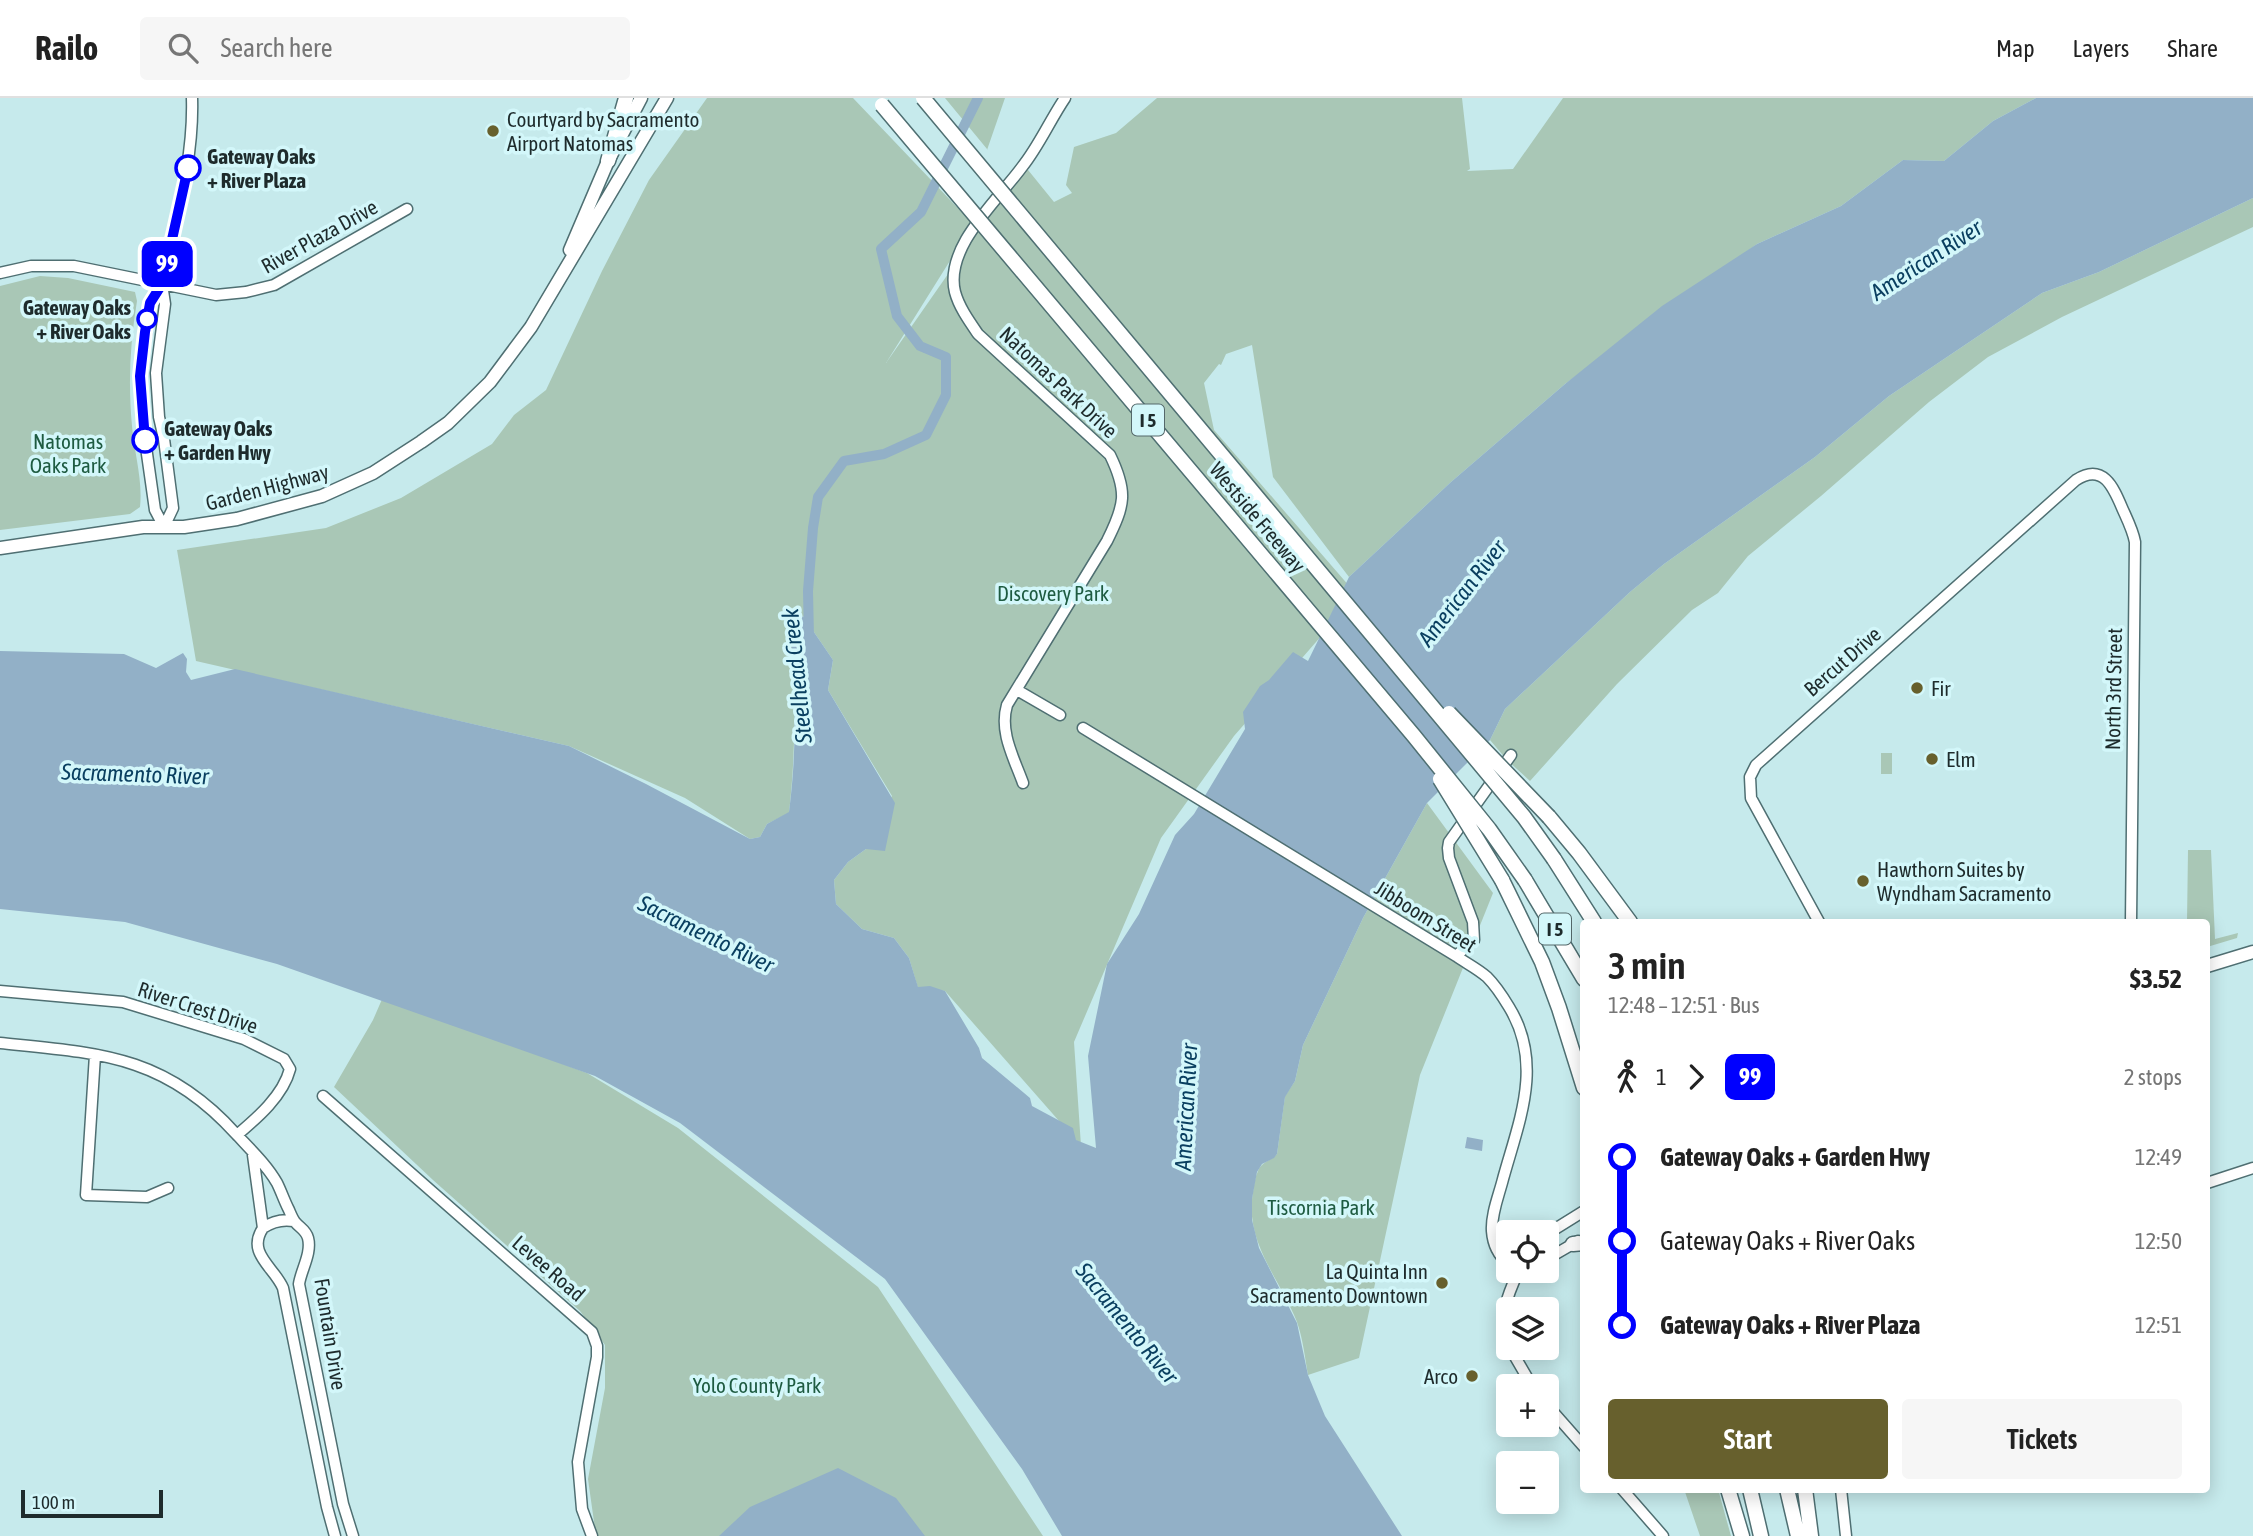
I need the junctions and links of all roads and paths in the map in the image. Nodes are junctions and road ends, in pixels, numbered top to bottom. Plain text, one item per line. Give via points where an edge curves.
1 (192, 98) edge
2 (626, 98) edge
3 (641, 98) edge
4 (667, 98) edge
5 (923, 98) edge
6 (1065, 98) edge
7 (878, 100) edge
8 (608, 161) junction
9 (407, 209) dead end
10 (0, 273) edge
11 (162, 284) junction
12 (550, 295) junction
13 (2091, 474) joint
14 (164, 527) junction
15 (0, 548) edge
16 (1374, 637) junction
17 (1017, 690) junction
18 (1060, 715) dead end
19 (1083, 729) dead end
20 (1414, 736) junction
21 (1511, 754) dead end
22 (1023, 783) dead end
23 (1592, 919) edge
24 (1627, 919) edge
25 (1817, 919) edge
26 (2131, 919) edge
27 (2253, 952) edge
28 (1456, 956) junction
29 (2210, 965) edge
30 (1580, 972) edge
31 (0, 991) edge
32 (0, 1043) edge
33 (95, 1055) junction
34 (1580, 1075) edge
35 (323, 1096) dead end
36 (237, 1135) junction
37 (253, 1153) junction
38 (2253, 1168) edge
39 (2210, 1182) edge
40 (168, 1188) dead end
41 (1580, 1213) edge
42 (293, 1221) junction
43 (1559, 1227) edge
44 (263, 1228) junction
45 (1580, 1241) edge
46 (1496, 1244) edge
47 (1559, 1252) edge
48 (1559, 1419) edge
49 (1580, 1442) edge
50 (1625, 1493) edge
51 (1729, 1493) edge
52 (1751, 1493) edge
53 (1788, 1493) edge
54 (1806, 1493) edge
55 (1841, 1493) edge
56 (335, 1536) edge
57 (353, 1536) edge
58 (592, 1536) edge
59 (1663, 1536) edge
60 (1742, 1536) edge
61 (1761, 1536) edge
62 (1798, 1536) edge
63 (1811, 1536) edge
64 (1846, 1536) edge

1 - 11 street via 190,158
2 - 8 highway
3 - 8 main road, Garden Highway
4 - 12 main road, Garden Highway
5 - 16 highway, Westside Freeway / I 5, bridge
6 - 17 street, Natomas Park Drive via 1024,165 973,229 955,263 953,278 964,314 978,334 1110,455 1122,494 1121,514 1107,541
7 - 20 highway, Westside Freeway / I 5, bridge
8 - 12 main road, Garden Highway
9 - 11 street, River Plaza Drive via 260,290 216,295
10 - 11 street, River Plaza Drive via 32,266 74,266
11 - 14 street via 156,373 173,508
11 - 14 street via 150,303 140,376 155,510
12 - 14 main road, Garden Highway via 490,382 448,423 398,457 348,485 296,504 237,519
13 - 25 street, Bercut Drive via 2076,480 1756,765 1750,777 1751,798
13 - 26 street, North 3rd Street via 2108,481 2135,542
14 - 15 main road, Garden Highway
16 - 23 highway, Westside Freeway / I 5, bridge via 1524,817
16 - 24 highway, bridge via 1549,817
17 - 18 street
17 - 22 street, Natomas Park Drive via 1003,717
19 - 28 street, Jibboom Street
20 - 30 highway, Westside Freeway / I 5, bridge via 1525,880
20 - 34 highway, bridge via 1524,921
21 - 28 street via 1448,848 1474,932 1468,937 1468,946
27 - 29 main road
28 - 46 street, Jibboom Street via 1498,990 1517,1022 1527,1058 1524,1101 1492,1230
31 - 36 street, River Crest Drive via 123,1002 244,1038 284,1059 290,1069 288,1077 264,1111
32 - 33 street, Fountain Drive
33 - 36 street, Fountain Drive via 136,1064 179,1084 203,1100
33 - 40 street via 86,1195 147,1197
35 - 58 street, Levee Road via 592,1332 597,1357 578,1473 582,1509
36 - 37 street, Fountain Drive
37 - 42 street, Fountain Drive via 277,1182
37 - 44 street, Fountain Drive
38 - 39 street
41 - 43 street
42 - 44 street
42 - 57 street, Fountain Drive via 309,1241 299,1284
44 - 56 street, Fountain Drive via 256,1247 283,1288
45 - 47 street
48 - 49 street
50 - 59 street
51 - 60 highway
52 - 61 highway
53 - 62 highway
54 - 63 highway
55 - 64 street

